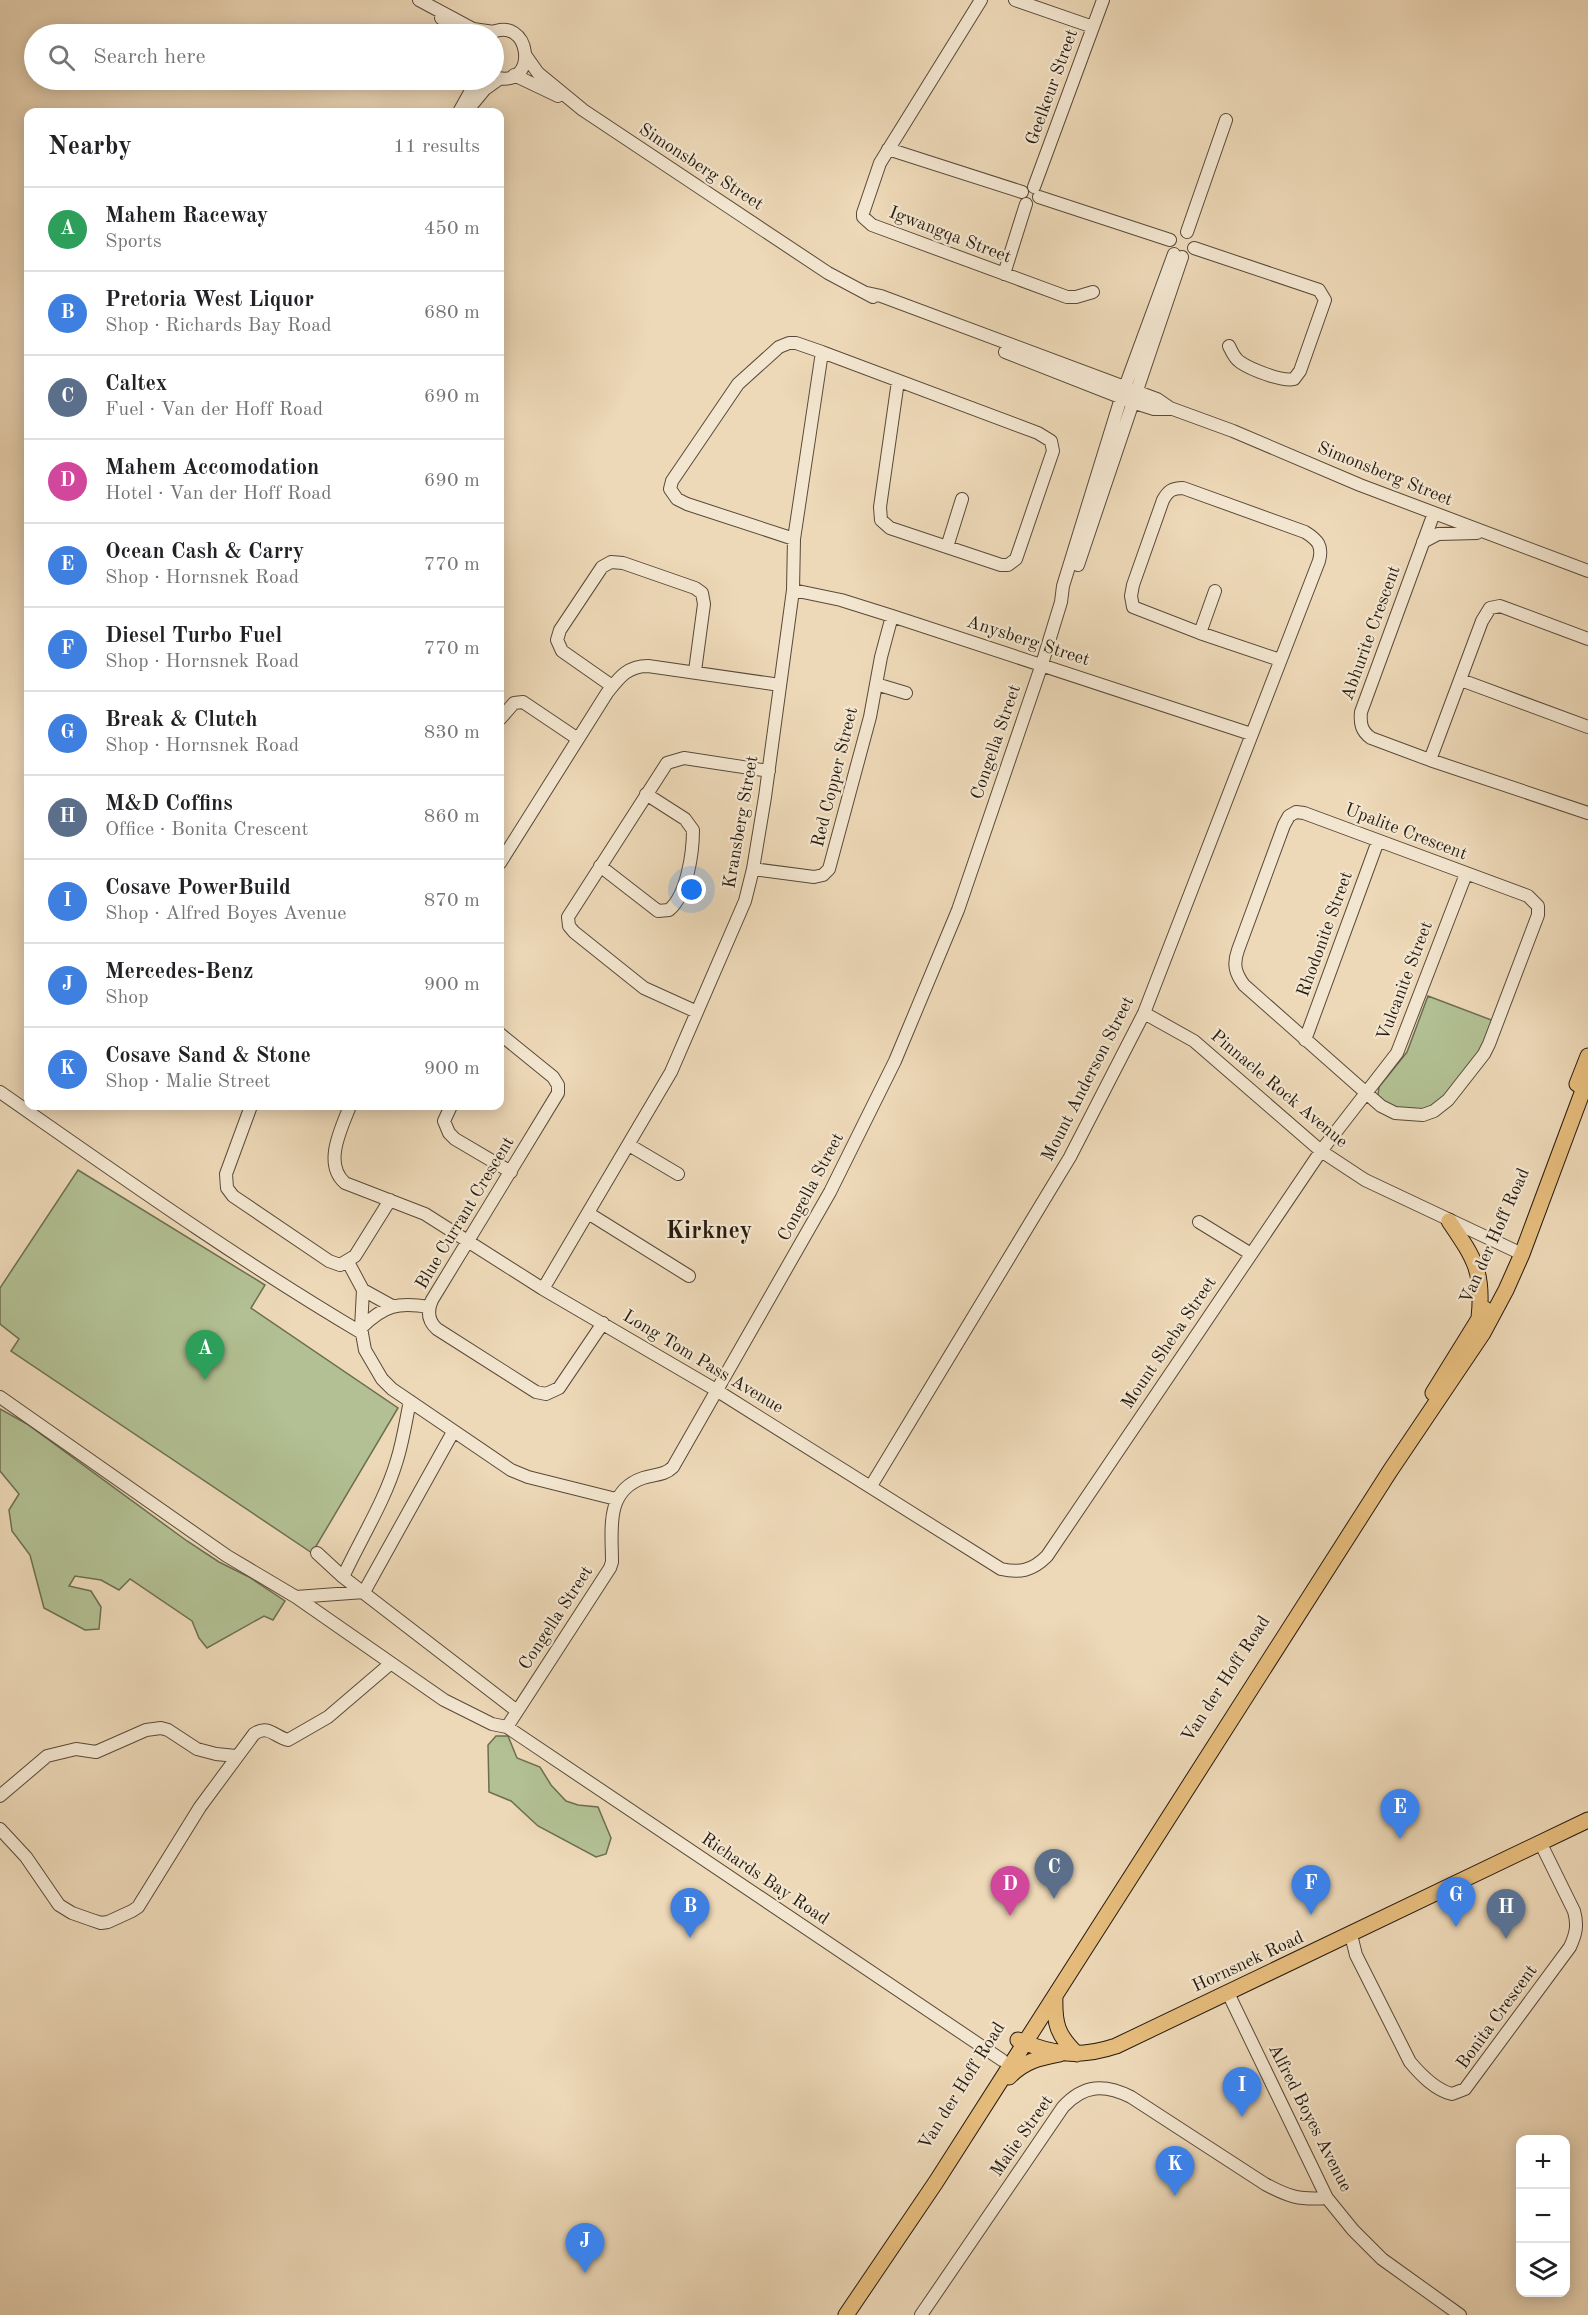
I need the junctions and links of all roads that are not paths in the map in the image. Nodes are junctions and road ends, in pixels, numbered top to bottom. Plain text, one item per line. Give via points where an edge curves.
1 (419, 0) edge
2 (981, 0) edge
3 (1015, 0) edge
4 (1103, 0) edge
5 (449, 24) edge
6 (463, 24) edge
7 (1093, 27) junction
8 (504, 32) edge
9 (526, 56) junction
10 (514, 75) junction
11 (504, 77) edge
12 (471, 90) edge
13 (485, 90) edge
14 (461, 108) edge
15 (469, 108) edge
16 (583, 110) junction
17 (1226, 120) dead end
18 (888, 149) junction
19 (1030, 195) junction
20 (1187, 232) junction
21 (1170, 240) junction
22 (1194, 248) junction
23 (1178, 256) junction
24 (1004, 274) junction
25 (1093, 292) dead end
26 (1229, 346) dead end
27 (822, 352) junction
28 (898, 381) junction
29 (1123, 393) junction
30 (1136, 398) junction
31 (962, 499) dead end
32 (1434, 513) junction
33 (1490, 534) junction
34 (794, 539) junction
35 (1423, 542) junction
36 (947, 547) junction
37 (1588, 571) edge
38 (793, 590) junction
39 (1215, 591) dead end
40 (1061, 602) junction
41 (892, 616) junction
42 (1200, 633) junction
43 (1588, 639) edge
44 (1280, 660) junction
45 (1042, 664) junction
46 (694, 671) junction
47 (1461, 680) junction
48 (876, 684) junction
49 (780, 685) junction
50 (612, 686) junction
51 (906, 693) dead end
52 (504, 714) edge
53 (1588, 728) edge
54 (1251, 734) junction
55 (578, 739) junction
56 (1430, 760) junction
57 (769, 771) junction
58 (646, 794) junction
59 (1588, 813) edge
60 (1378, 841) junction
61 (504, 857) edge
62 (600, 866) junction
63 (753, 868) junction
64 (1466, 874) junction
65 (697, 1012) junction
66 (1144, 1013) junction
67 (504, 1037) edge
68 (1305, 1040) junction
69 (1588, 1056) edge
70 (1588, 1077) edge
71 (0, 1092) edge
72 (1365, 1094) junction
73 (24, 1109) edge
74 (25, 1110) edge
75 (250, 1110) edge
76 (349, 1110) edge
77 (449, 1110) edge
78 (629, 1145) junction
79 (1321, 1151) junction
80 (511, 1172) junction
81 (678, 1174) dead end
82 (390, 1200) junction
83 (588, 1213) junction
84 (1449, 1221) junction
85 (1199, 1222) dead end
86 (469, 1241) junction
87 (1518, 1252) junction
88 (1251, 1254) junction
89 (348, 1262) junction
90 (689, 1276) dead end
91 (543, 1289) junction
92 (363, 1290) junction
93 (392, 1306) junction
94 (429, 1306) junction
95 (1478, 1321) junction
96 (603, 1323) junction
97 (361, 1330) junction
98 (716, 1390) junction
99 (0, 1397) edge
100 (410, 1401) junction
101 (453, 1432) junction
102 (871, 1486) junction
103 (616, 1499) junction
104 (317, 1553) dead end
105 (1047, 1556) joint
106 (343, 1577) junction
107 (364, 1592) junction
108 (296, 1597) junction
109 (390, 1664) junction
110 (518, 1711) junction
111 (507, 1727) junction
112 (237, 1756) junction
113 (0, 1796) edge
114 (1588, 1821) edge
115 (0, 1829) edge
116 (1541, 1844) junction
117 (1351, 1935) junction
118 (1056, 1993) junction
119 (1228, 1993) junction
120 (1020, 2040) junction
121 (1070, 2054) junction
122 (1002, 2060) junction
123 (981, 2110) junction
124 (1327, 2198) junction
125 (855, 2300) junction
126 (846, 2315) edge
127 (921, 2315) edge
128 (1460, 2315) edge

1 - 5 street
1 - 6 street
2 - 18 street, Igwangqa Street
3 - 7 street
4 - 7 street, Geelkeur Street
7 - 19 street, Geelkeur Street
8 - 9 street, Simonsberg Street via 516,35
9 - 10 street
9 - 16 street, Simonsberg Street via 538,73
10 - 11 street
10 - 16 street
12 - 14 street
13 - 15 street
16 - 29 street, Simonsberg Street via 828,273 867,293
17 - 20 street
18 - 19 street
18 - 24 street, Igwangqa Street via 875,172 863,213 866,222
19 - 21 street
19 - 24 street, Geelkeur Street
20 - 21 street via 1177,232
20 - 22 street
21 - 23 street via 1170,249
22 - 23 street via 1190,255
22 - 26 street via 1319,290 1325,300 1294,379 1285,380 1238,361
23 - 29 street, Congella Street
23 - 30 street, Congella Street
24 - 25 street, Igwangqa Street via 1067,297
27 - 28 street
27 - 34 street, Kransberg Street
27 - 34 street via 789,343 749,373 731,393 670,487 672,495 687,504
28 - 36 street via 880,518 888,526
28 - 36 street via 1038,433 1053,446 1014,561 1003,566
29 - 30 street, Simonsberg Street
29 - 40 street, Congella Street
30 - 32 street, Simonsberg Street via 1154,409 1170,408 1233,431
30 - 40 street, Congella Street via 1071,586
31 - 36 street
32 - 33 street, Simonsberg Street
32 - 35 street, Abhurite Crescent
33 - 35 street via 1438,534
33 - 37 street, Simonsberg Street
34 - 38 street, Kransberg Street
35 - 56 street, Abhurite Crescent via 1360,718 1371,738
38 - 41 street, Anysberg Street
38 - 49 street, Kransberg Street
39 - 42 street
40 - 45 street, Congella Street
41 - 45 street, Anysberg Street
41 - 48 street, Red Copper Street
42 - 44 street, Mount Anderson Street
42 - 44 street, Mount Anderson Street via 1138,610 1131,603 1133,585 1163,500 1175,488 1305,532 1320,544 1319,561
43 - 47 street via 1494,606 1482,621
44 - 54 street, Mount Anderson Street
45 - 54 street, Anysberg Street
45 - 98 street, Congella Street via 958,910 895,1061 830,1192
46 - 49 street
46 - 50 street via 635,667 623,673
46 - 50 street via 704,604 702,593 633,566 611,562 602,567 557,640 562,651
47 - 53 street
47 - 56 street
48 - 51 street
48 - 63 street, Red Copper Street via 830,868 814,877
49 - 57 street, Kransberg Street
50 - 55 street
52 - 55 street via 513,703 523,702
54 - 66 street, Mount Anderson Street
55 - 61 street
56 - 59 street, Abhurite Crescent
57 - 58 street via 674,759
57 - 63 street, Kransberg Street
58 - 62 street
58 - 62 street via 685,819 693,830 689,868 678,900 669,910 658,911
60 - 64 street, Upalite Crescent
60 - 68 street, Rhodonite Street
60 - 68 street, Upalite Crescent via 1296,812 1284,825 1264,877 1235,969 1244,985
62 - 65 street via 570,912 571,930 644,987
63 - 65 street, Kransberg Street via 745,901
64 - 72 street, Vulcanite Street via 1402,1043
64 - 72 street, Upalite Crescent via 1528,896 1539,911 1489,1044 1448,1100 1428,1114 1395,1113
65 - 78 street, Kransberg Street via 671,1072
66 - 79 street, Pinnacle Rock Avenue via 1194,1041
66 - 102 street, Mount Anderson Street via 1070,1157
67 - 80 street, Blue Currant Crescent via 550,1074 558,1089
68 - 72 street, Upalite Crescent
69 - 87 main road, Van der Hoff Road
70 - 87 main road, Van der Hoff Road
71 - 73 street
72 - 79 street, Vulcanite Street
74 - 97 street via 280,1285
75 - 89 street via 226,1174 227,1188 233,1196 329,1261 340,1265
76 - 82 street, Long Tom Pass Avenue via 335,1151 336,1173 350,1186
77 - 80 street via 444,1121 449,1133
78 - 81 street
78 - 83 street, Kransberg Street
79 - 84 street, Pinnacle Rock Avenue via 1365,1180
79 - 88 street, Mount Sheba Street
80 - 86 street, Blue Currant Crescent
82 - 86 street, Long Tom Pass Avenue via 425,1214
82 - 89 street
83 - 90 street
83 - 91 street, Kransberg Street
84 - 87 street, Pinnacle Rock Avenue
84 - 95 main road via 1468,1247 1477,1268 1481,1294
85 - 88 street
86 - 91 street, Long Tom Pass Avenue
86 - 94 street, Blue Currant Crescent
87 - 95 main road, Van der Hoff Road
87 - 118 main road, Van der Hoff Road via 1493,1316 1456,1376 1377,1491
88 - 105 street, Mount Sheba Street
89 - 92 street
91 - 96 street, Long Tom Pass Avenue
92 - 93 street
92 - 97 street
93 - 94 street
93 - 97 street via 373,1316
94 - 96 street, Blue Currant Crescent via 430,1320 437,1329 542,1394 559,1388
95 - 120 main road, Van der Hoff Road
96 - 98 street, Long Tom Pass Avenue
97 - 100 street via 364,1350 382,1379
98 - 102 street, Long Tom Pass Avenue
98 - 103 street, Congella Street via 673,1467 667,1473 638,1480
99 - 108 street, Richards Bay Road via 227,1556
100 - 101 street
100 - 106 street via 397,1460
101 - 103 street via 511,1470
101 - 107 street
102 - 105 street, Long Tom Pass Avenue via 1001,1569 1030,1569
103 - 110 street, Congella Street via 612,1513 612,1562
104 - 106 street
106 - 107 street
107 - 108 street
107 - 110 street
108 - 109 street, Richards Bay Road
109 - 111 street, Richards Bay Road via 444,1700 492,1724
109 - 112 street via 320,1722 288,1740 267,1730 258,1731
110 - 111 street, Congella Street
111 - 122 street, Richards Bay Road
112 - 113 street via 196,1749 161,1728 146,1730 96,1752 76,1749 47,1756
112 - 115 street via 138,1906 108,1922 92,1920 59,1905 26,1857
114 - 116 main road, Hornsnek Road
116 - 117 main road, Hornsnek Road
116 - 117 street, Bonita Crescent via 1574,1911 1576,1935 1465,2089 1452,2094 1439,2088 1410,2062 1356,1955
117 - 119 main road, Hornsnek Road
118 - 120 main road, Van der Hoff Road
118 - 121 main road via 1055,2022
119 - 121 main road, Hornsnek Road via 1116,2046 1094,2053
119 - 124 street, Alfred Boyes Avenue
120 - 121 main road, Hornsnek Road
120 - 122 main road, Van der Hoff Road
120 - 123 main road, Van der Hoff Road
121 - 123 main road via 1031,2060 1018,2067
122 - 125 main road, Van der Hoff Road via 891,2235
123 - 125 main road, Van der Hoff Road
124 - 127 street, Malie Street via 1288,2196 1131,2097 1114,2089 1084,2090 1063,2107
124 - 128 street, Alfred Boyes Avenue via 1382,2259
125 - 126 main road, Van der Hoff Road

